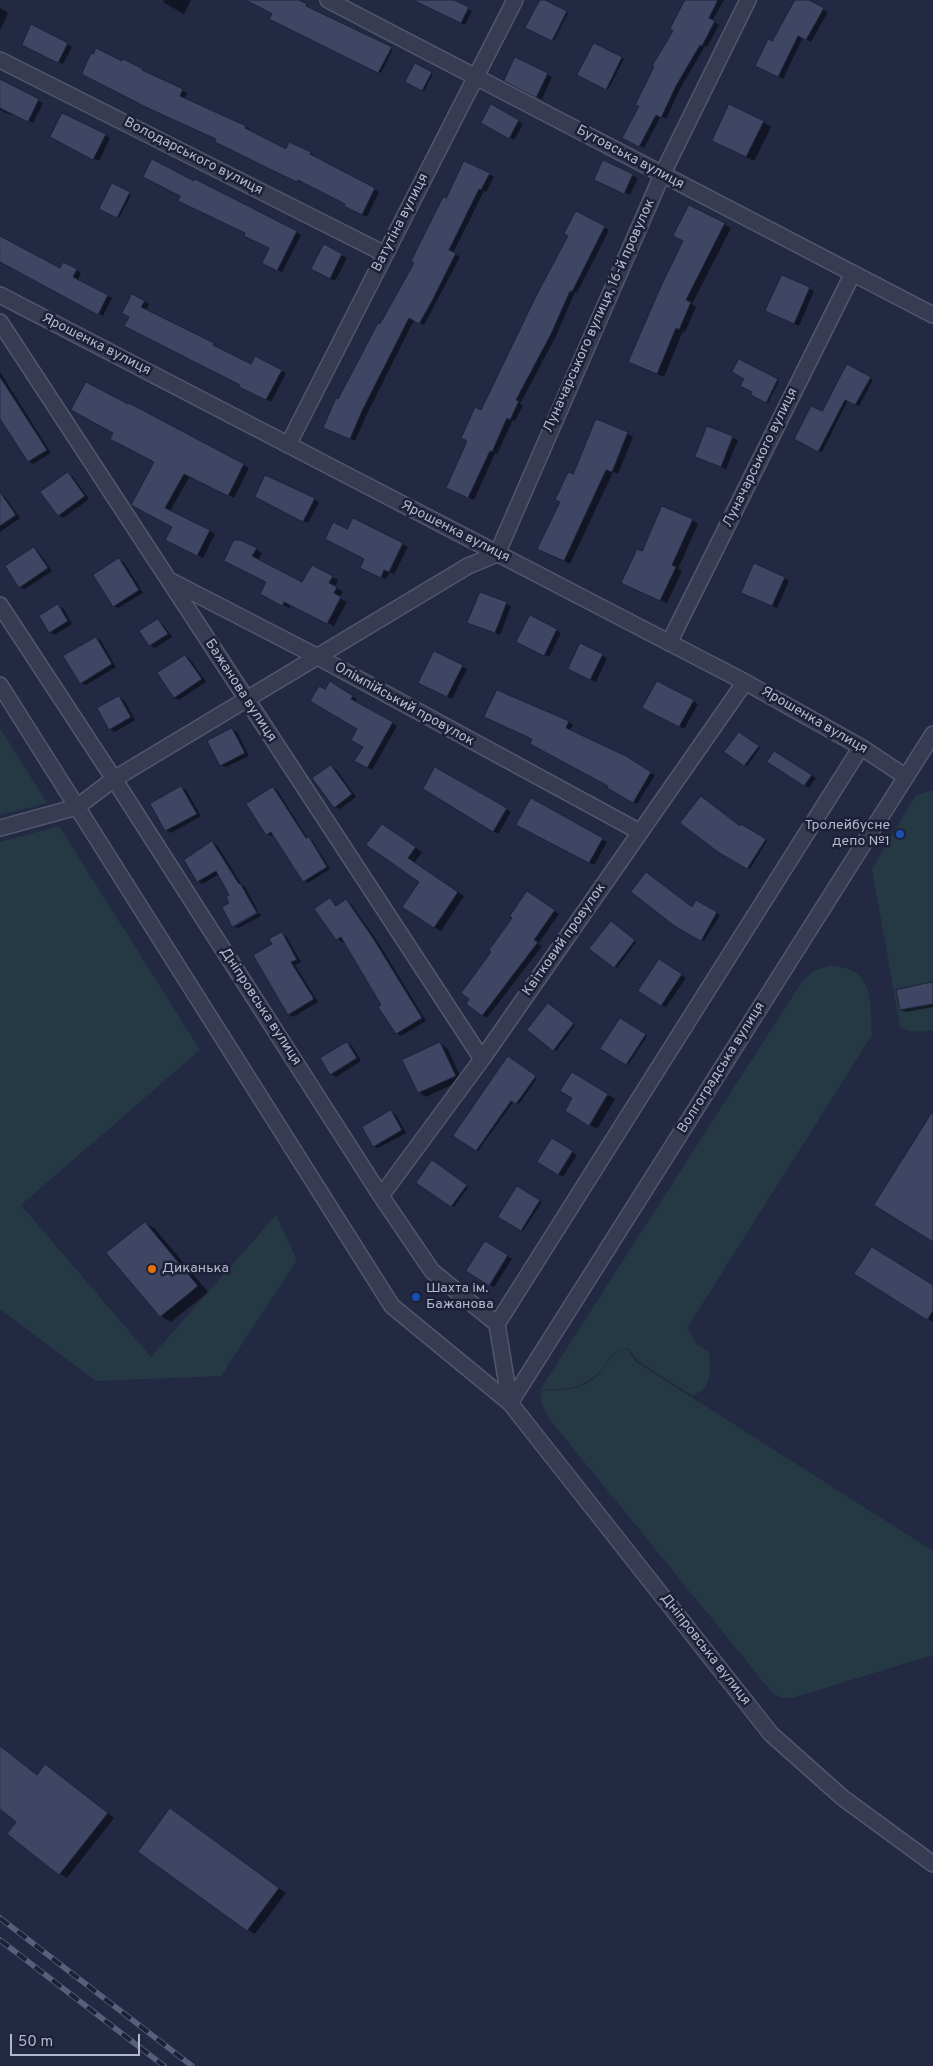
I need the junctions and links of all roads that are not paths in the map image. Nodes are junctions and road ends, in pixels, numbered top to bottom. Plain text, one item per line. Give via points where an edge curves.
1 (328, 0) edge
2 (515, 0) edge
3 (748, 0) edge
4 (0, 60) edge
5 (476, 77) junction
6 (662, 175) junction
7 (385, 254) junction
8 (854, 272) junction
9 (0, 295) edge
10 (933, 315) edge
11 (0, 322) edge
12 (288, 445) junction
13 (497, 554) junction
14 (167, 580) junction
15 (0, 605) edge
16 (670, 643) junction
17 (318, 657) junction
18 (745, 682) junction
19 (0, 685) edge
20 (246, 700) junction
21 (933, 734) edge
22 (861, 747) junction
23 (906, 777) junction
24 (114, 779) junction
25 (77, 807) junction
26 (0, 828) edge
27 (640, 832) junction
28 (482, 1059) junction
29 (381, 1196) junction
30 (496, 1324) junction
31 (510, 1402) junction
32 (933, 1864) edge

1 - 5 street, Бутовська вулиця
2 - 5 street, Ватутіна вулиця
3 - 6 street, Луначарського вулиця, 16-й провулок
4 - 7 street, Володарського вулиця
5 - 6 street, Бутовська вулиця
5 - 7 street, Ватутіна вулиця
6 - 8 street, Бутовська вулиця
6 - 13 street, Луначарського вулиця, 16-й провулок
7 - 12 street, Ватутіна вулиця
8 - 10 street, Бутовська вулиця
8 - 16 street, Луначарського вулиця
9 - 12 street, Ярошенка вулиця
11 - 14 street, Бажанова вулиця
12 - 13 street, Ярошенка вулиця
13 - 16 street, Ярошенка вулиця
13 - 17 street via 468,566
14 - 17 street, Олімпійський провулок
14 - 20 street, Бажанова вулиця
15 - 24 street, Дніпровська вулиця
16 - 18 street, Ярошенка вулиця
17 - 20 street
17 - 27 street, Олімпійський провулок
18 - 22 street, Ярошенка вулиця
18 - 27 street, Квітковий провулок
19 - 25 street, Дніпровська вулиця
20 - 24 street
20 - 28 street, Бажанова вулиця
21 - 23 street, Волгоградська вулиця
22 - 23 street, Ярошенка вулиця
22 - 30 street
23 - 31 street, Волгоградська вулиця
24 - 25 street
24 - 29 street, Дніпровська вулиця
25 - 26 street
25 - 31 street, Дніпровська вулиця via 392,1306
27 - 28 street, Квітковий провулок
28 - 29 street, Квітковий провулок
29 - 30 street, Дніпровська вулиця via 432,1271
30 - 31 street, Дніпровська вулиця
31 - 32 street, Дніпровська вулиця via 771,1734 843,1798

